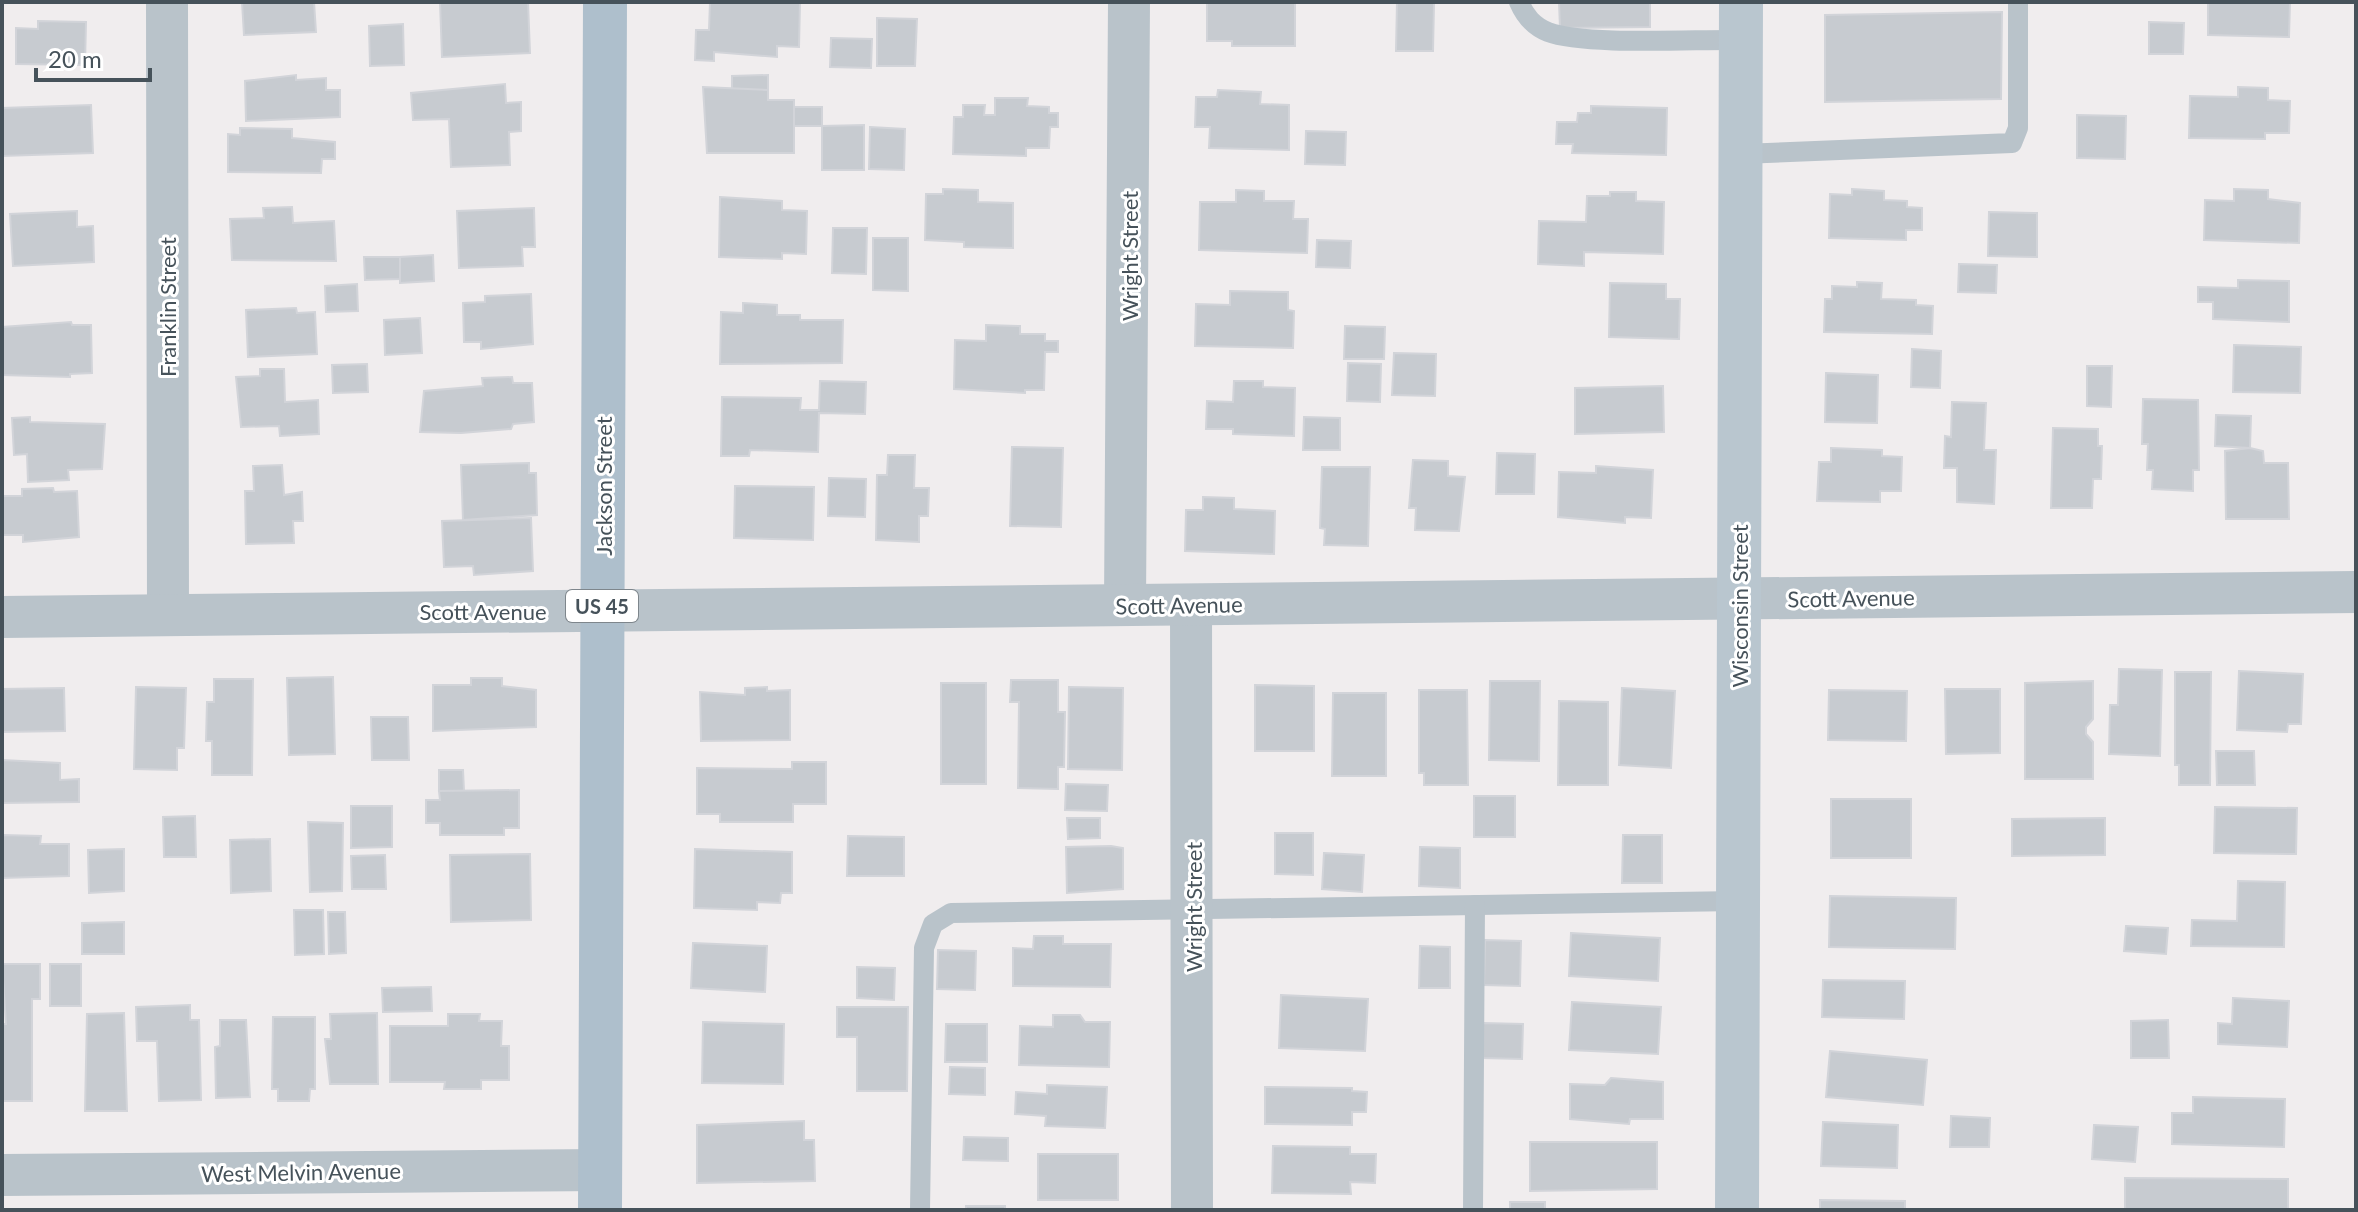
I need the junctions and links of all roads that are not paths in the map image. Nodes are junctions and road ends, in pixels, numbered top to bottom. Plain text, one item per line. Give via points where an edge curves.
1 (167, 2) edge
2 (605, 2) edge
3 (1129, 2) edge
4 (1519, 2) edge
5 (2018, 2) edge
6 (1741, 21) edge
7 (1741, 154) junction
8 (2356, 592) edge
9 (1738, 600) junction
10 (1125, 605) junction
11 (1191, 605) junction
12 (602, 610) junction
13 (168, 613) junction
14 (2, 617) edge
15 (1739, 901) junction
16 (1475, 905) junction
17 (1194, 908) junction
18 (2, 1175) edge
19 (600, 1190) edge
20 (920, 1210) edge
21 (1192, 1210) edge
22 (1473, 1210) edge
23 (1737, 1210) edge

1 - 13 street, Franklin Street
2 - 12 main road, Jackson Street / US 45
3 - 10 street, Wright Street
4 - 6 lane via 1526,18 1549,32 1598,38
5 - 7 lane via 2018,128 2012,143
6 - 7 street, Wisconsin Street
7 - 9 street, Wisconsin Street
8 - 9 street, Scott Avenue
9 - 11 street, Scott Avenue
9 - 15 street, Wisconsin Street
10 - 11 street, Scott Avenue
10 - 12 street, Scott Avenue
11 - 17 street, Wright Street
12 - 13 street, Scott Avenue
12 - 19 main road, Jackson Street / US 45
13 - 14 street, Scott Avenue
15 - 16 lane
15 - 23 street, Wisconsin Street
16 - 17 lane
16 - 22 lane
17 - 20 lane via 951,913 933,924 924,948
17 - 21 street, Wright Street
18 - 19 street, West Melvin Avenue

